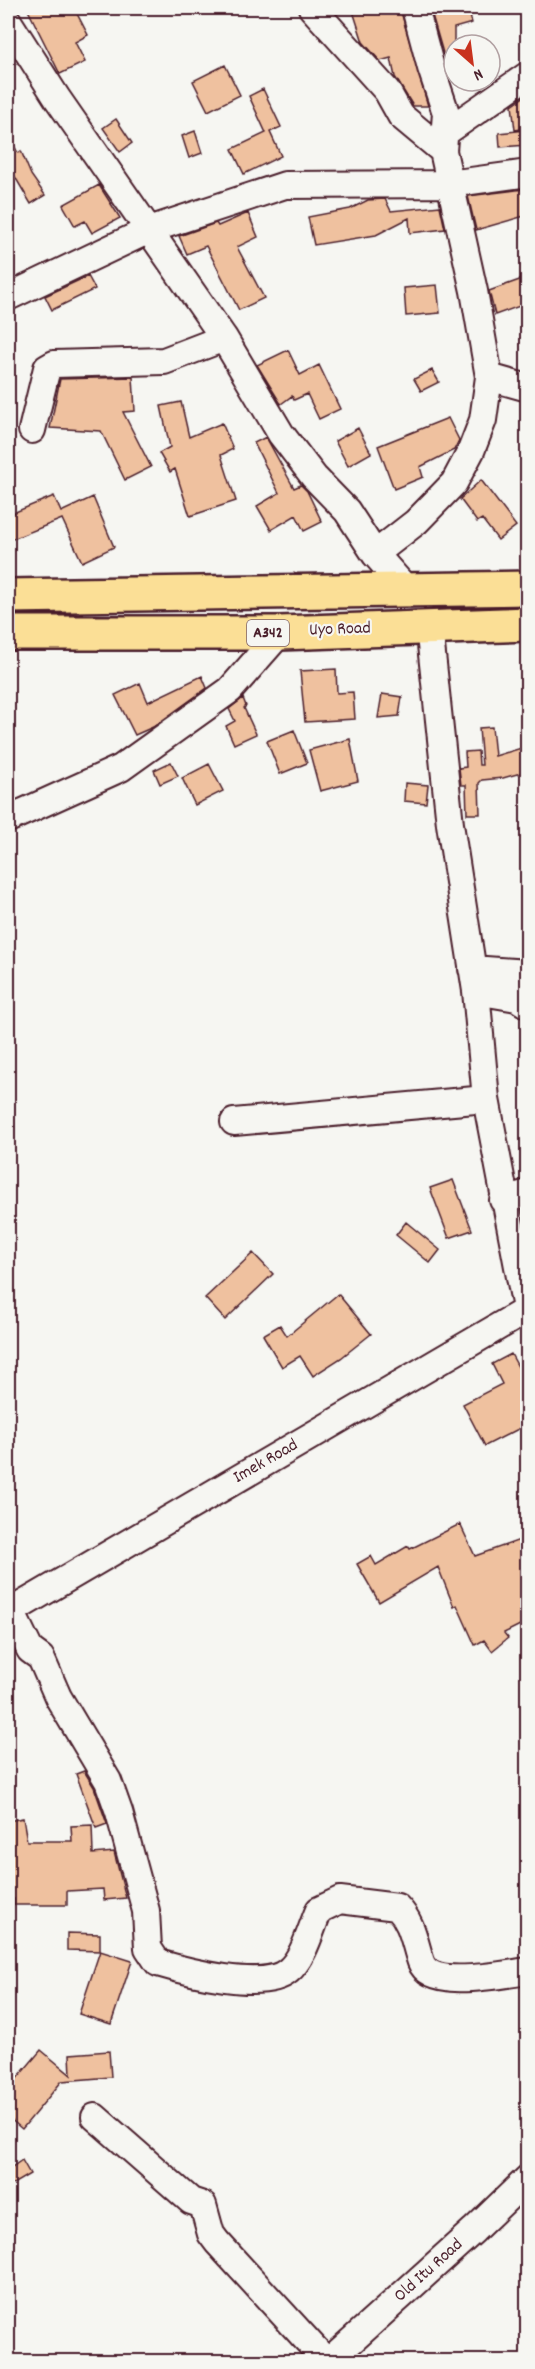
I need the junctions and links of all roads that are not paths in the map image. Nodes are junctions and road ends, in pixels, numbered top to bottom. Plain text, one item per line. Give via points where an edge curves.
1 (312, 8) edge
2 (415, 8) edge
3 (8, 21) edge
4 (528, 75) edge
5 (444, 142) junction
6 (528, 173) edge
7 (449, 184) junction
8 (148, 230) junction
9 (8, 297) edge
10 (224, 338) junction
11 (489, 377) junction
12 (528, 388) edge
13 (32, 430) dead end
14 (375, 554) junction
15 (528, 588) edge
16 (407, 590) junction
17 (8, 596) edge
18 (528, 624) edge
19 (429, 626) junction
20 (8, 633) edge
21 (280, 633) junction
22 (8, 819) edge
23 (528, 973) edge
24 (474, 980) junction
25 (528, 1005) edge
26 (486, 1099) junction
27 (234, 1122) dead end
28 (515, 1196) edge
29 (526, 1315) edge
30 (9, 1612) edge
31 (528, 1971) edge
32 (94, 2117) dead end
33 (528, 2178) edge
34 (327, 2361) edge

1 - 5 street via 387,91 401,116
2 - 5 street via 446,113
3 - 8 street
4 - 5 street
5 - 7 street
6 - 7 street
7 - 8 street via 285,185
7 - 11 street
8 - 9 street
8 - 10 street
10 - 13 street via 164,361 54,364 47,368
10 - 14 street via 281,434 347,512
11 - 12 street
11 - 14 street via 483,420 454,483 416,522
14 - 16 street
15 - 16 highway, Uyo Road / A342
16 - 17 highway, Uyo Road / A342
18 - 19 highway, Uyo Road / A342
19 - 21 highway, Uyo Road / A342
19 - 24 street via 450,824
20 - 21 highway, Uyo Road / A342
21 - 22 street via 230,690 121,768
23 - 24 street
24 - 25 street
24 - 26 street
26 - 27 street
26 - 28 street
28 - 29 street
29 - 30 street, Imek Road
30 - 31 street via 30,1650 41,1659 58,1697 108,1781 146,1911 148,1948 158,1963 224,1980 287,1972 298,1958 319,1910 340,1900 397,1907 410,1922 422,1966 437,1977 453,1979
32 - 34 street via 191,2201 203,2205 217,2242
33 - 34 street, Old Itu Road

